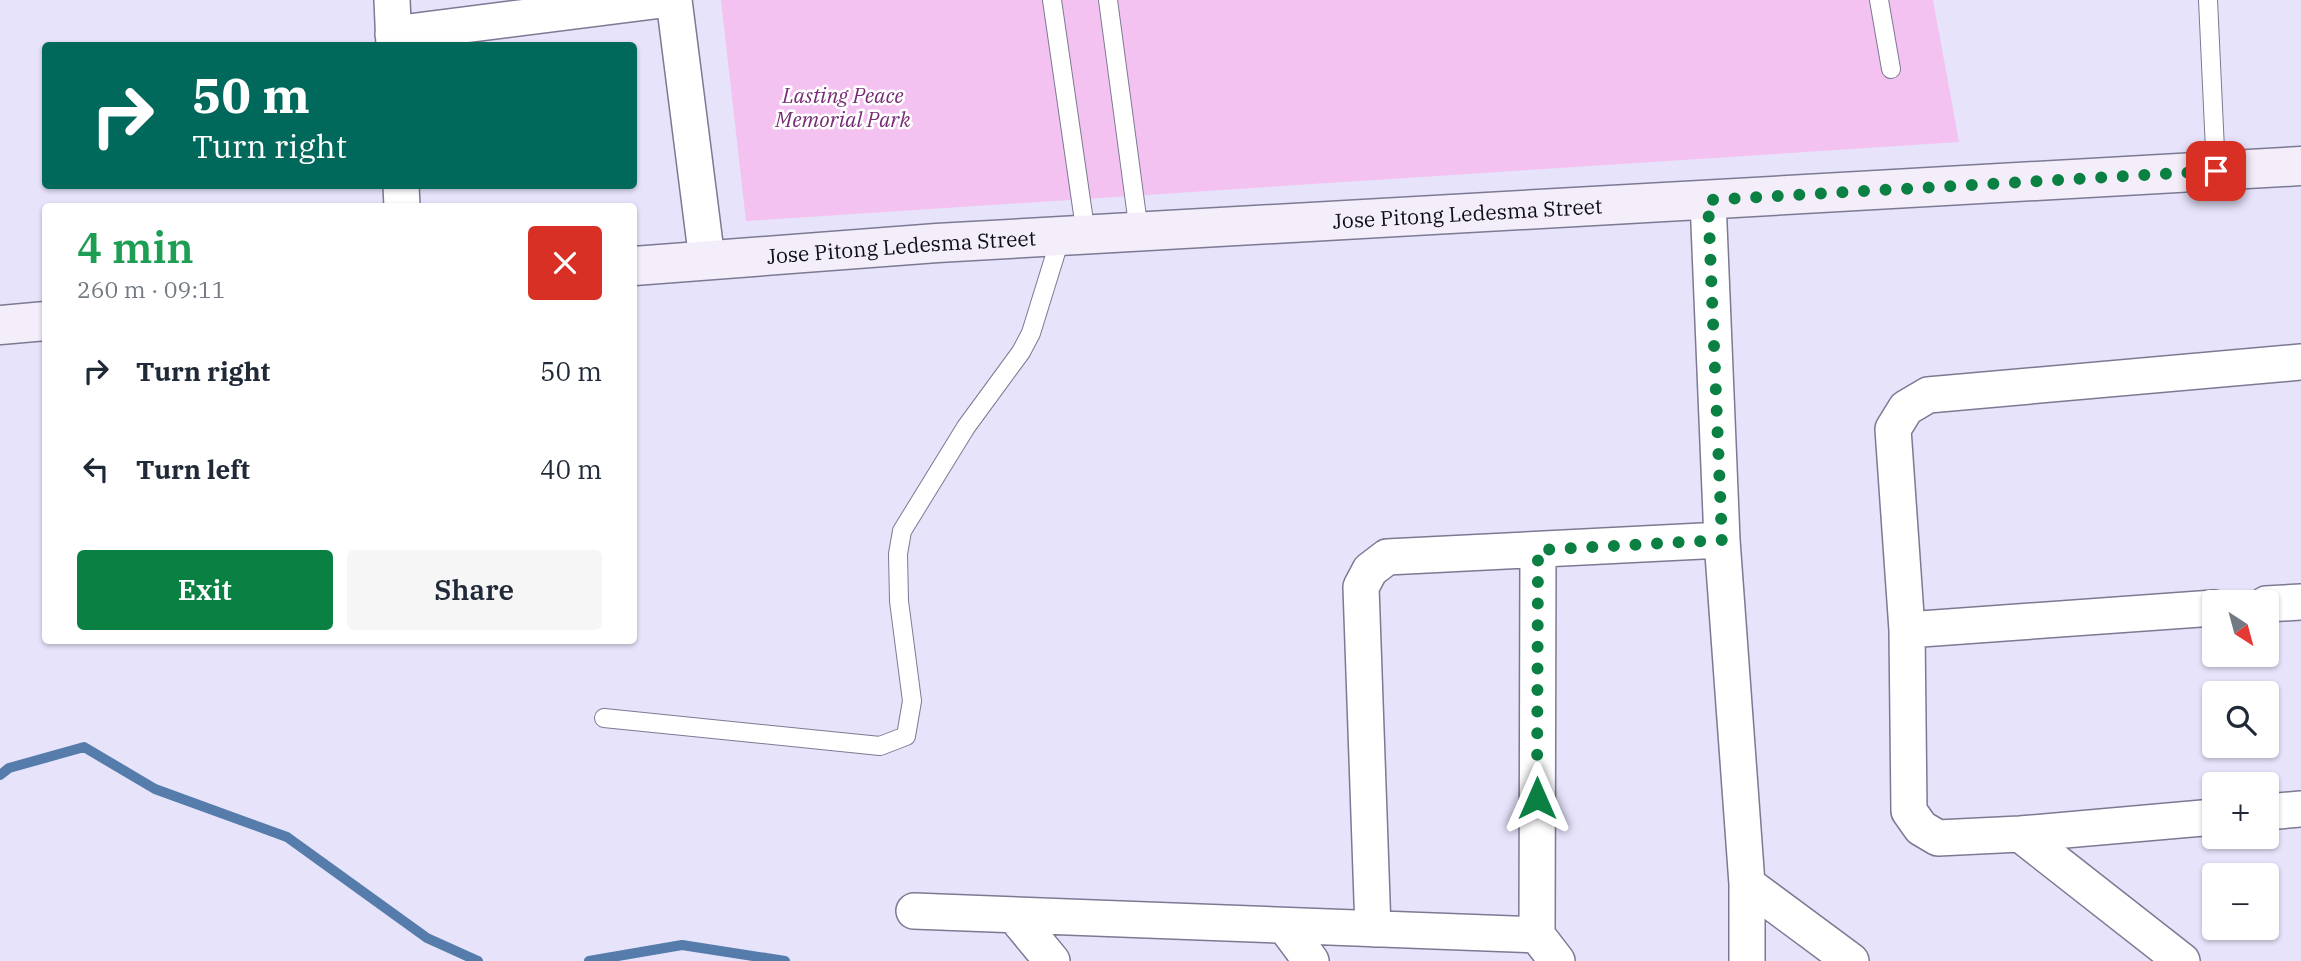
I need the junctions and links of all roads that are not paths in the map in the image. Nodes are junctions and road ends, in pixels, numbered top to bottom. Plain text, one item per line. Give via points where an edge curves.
1 (662, 0) edge
2 (674, 0) edge
3 (1052, 0) edge
4 (1108, 0) edge
5 (1879, 0) edge
6 (2208, 0) edge
7 (393, 26) edge
8 (1891, 69) dead end
9 (2301, 166) edge
10 (2216, 171) junction
11 (1708, 200) junction
12 (1139, 232) junction
13 (1073, 236) junction
14 (707, 260) junction
15 (637, 266) edge
16 (42, 321) edge
17 (0, 325) edge
18 (2301, 362) edge
19 (1722, 540) junction
20 (1538, 550) junction
21 (2301, 601) edge
22 (2279, 603) edge
23 (2202, 609) edge
24 (1907, 630) junction
25 (604, 719) dead end
26 (2301, 809) edge
27 (2279, 811) edge
28 (2202, 818) edge
29 (2020, 834) junction
30 (1748, 884) junction
31 (914, 911) dead end
32 (1014, 915) junction
33 (1285, 926) junction
34 (1373, 929) junction
35 (1547, 948) edge
36 (1052, 961) edge
37 (1311, 961) edge
38 (1747, 961) edge
39 (1851, 961) edge
40 (2182, 961) edge

1 - 7 street
2 - 14 street
3 - 13 lane
4 - 12 lane
5 - 8 lane
6 - 10 lane
9 - 10 main road, Jose Pitong Ledesma Street
10 - 11 main road, Jose Pitong Ledesma Street
11 - 12 main road, Jose Pitong Ledesma Street
11 - 19 street
12 - 13 main road, Jose Pitong Ledesma Street
13 - 14 main road, Jose Pitong Ledesma Street
13 - 25 lane via 1021,352 966,427 902,531 899,601 912,701 906,736 880,746
14 - 15 main road, Jose Pitong Ledesma Street
16 - 17 main road
18 - 24 street via 1928,395 1906,408 1893,429
19 - 20 street
19 - 30 street
20 - 34 street via 1387,557 1370,570 1361,587
20 - 35 street
21 - 22 street
23 - 24 street
24 - 29 street via 1909,811 1921,828 1938,838
26 - 27 street
28 - 29 street
29 - 40 street
30 - 38 street
30 - 39 street
31 - 32 street
32 - 33 street
32 - 36 street
33 - 34 street
33 - 37 street
34 - 35 street

